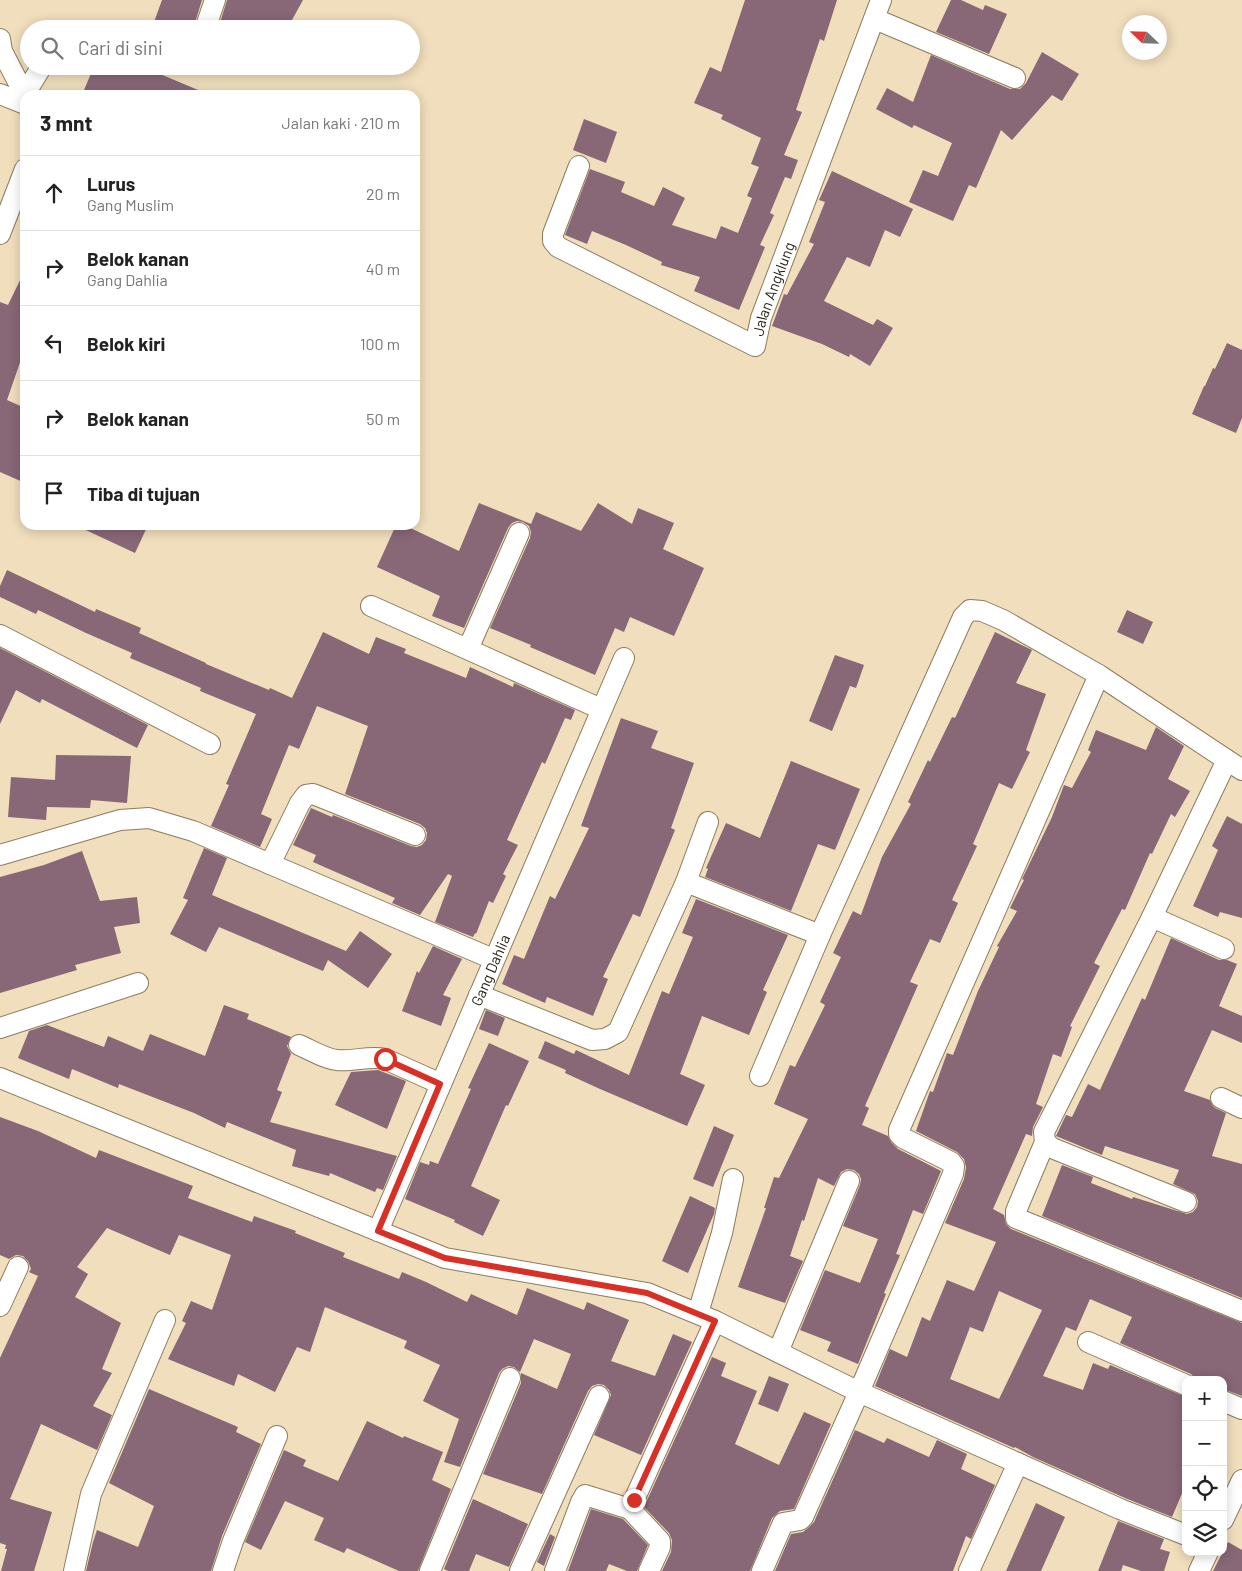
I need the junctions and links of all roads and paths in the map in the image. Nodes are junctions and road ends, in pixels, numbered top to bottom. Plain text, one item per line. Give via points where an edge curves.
1 (215, 0) edge
2 (881, 0) edge
3 (875, 19) junction
4 (208, 20) edge
5 (0, 39) edge
6 (37, 75) edge
7 (1014, 78) dead end
8 (22, 90) edge
9 (30, 90) edge
10 (0, 94) edge
11 (20, 96) edge
12 (579, 166) dead end
13 (20, 182) edge
14 (0, 234) edge
15 (519, 533) dead end
16 (371, 606) dead end
17 (0, 635) edge
18 (468, 649) junction
19 (624, 658) dead end
20 (1099, 675) junction
21 (601, 709) junction
22 (210, 744) dead end
23 (1234, 765) edge
24 (708, 822) dead end
25 (416, 834) dead end
26 (0, 855) edge
27 (270, 864) junction
28 (686, 882) junction
29 (1152, 918) junction
30 (820, 935) junction
31 (1224, 950) dead end
32 (493, 959) junction
33 (138, 983) dead end
34 (479, 995) junction
35 (0, 1028) edge
36 (300, 1045) dead end
37 (760, 1076) dead end
38 (0, 1078) edge
39 (440, 1084) junction
40 (1221, 1098) dead end
41 (1242, 1108) edge
42 (1044, 1142) junction
43 (734, 1179) dead end
44 (849, 1181) dead end
45 (1186, 1202) dead end
46 (378, 1231) junction
47 (18, 1267) dead end
48 (0, 1306) edge
49 (1242, 1311) edge
50 (706, 1317) junction
51 (165, 1320) dead end
52 (1088, 1342) dead end
53 (778, 1352) junction
54 (510, 1378) dead end
55 (1182, 1382) edge
56 (859, 1392) junction
57 (598, 1396) dead end
58 (1227, 1403) edge
59 (1242, 1409) edge
60 (277, 1436) dead end
61 (1018, 1463) junction
62 (1242, 1480) edge
63 (630, 1509) junction
64 (1227, 1512) edge
65 (1182, 1533) edge
66 (74, 1571) edge
67 (222, 1571) edge
68 (430, 1571) edge
69 (520, 1571) edge
70 (556, 1571) edge
71 (649, 1571) edge
72 (762, 1571) edge
73 (969, 1571) edge

1 - 4 street
2 - 3 street, Jalan Angklung
3 - 7 street
3 - 12 street, Jalan Angklung via 761,318 755,346 558,247 553,241 553,234
5 - 8 street via 2,51
6 - 9 street
10 - 11 street
13 - 14 street
15 - 18 street
16 - 18 street
17 - 22 street
18 - 21 street
19 - 21 street, Gang Dahlia
20 - 23 street
20 - 30 street via 1003,620 982,611 970,610 963,617
20 - 56 street via 899,1130 903,1138 951,1162 953,1174
21 - 32 street, Gang Dahlia
23 - 29 street
24 - 28 street
25 - 27 street via 313,794 306,795
26 - 27 street via 120,820 149,818 193,831
27 - 32 street
28 - 30 street
28 - 34 street via 618,1032 605,1039 592,1040
29 - 31 street
29 - 42 street via 1044,1132
30 - 37 street
32 - 34 street, Gang Dahlia
33 - 35 street
34 - 39 street, Gang Dahlia
36 - 39 street via 334,1060 378,1057
38 - 46 street
39 - 46 street, Gang Dahlia
40 - 41 street
42 - 45 street
42 - 49 street via 1016,1218
43 - 50 street
44 - 53 street
46 - 50 street via 445,1258 647,1293
47 - 48 street
50 - 53 street
50 - 63 street
51 - 66 street via 91,1494
52 - 55 street
53 - 56 street
54 - 68 street
56 - 61 street
56 - 72 street via 803,1517 783,1523
57 - 69 street
58 - 59 street
60 - 67 street
61 - 65 street
61 - 73 street
62 - 64 street
63 - 70 street via 588,1495 583,1497
63 - 71 street via 660,1542

